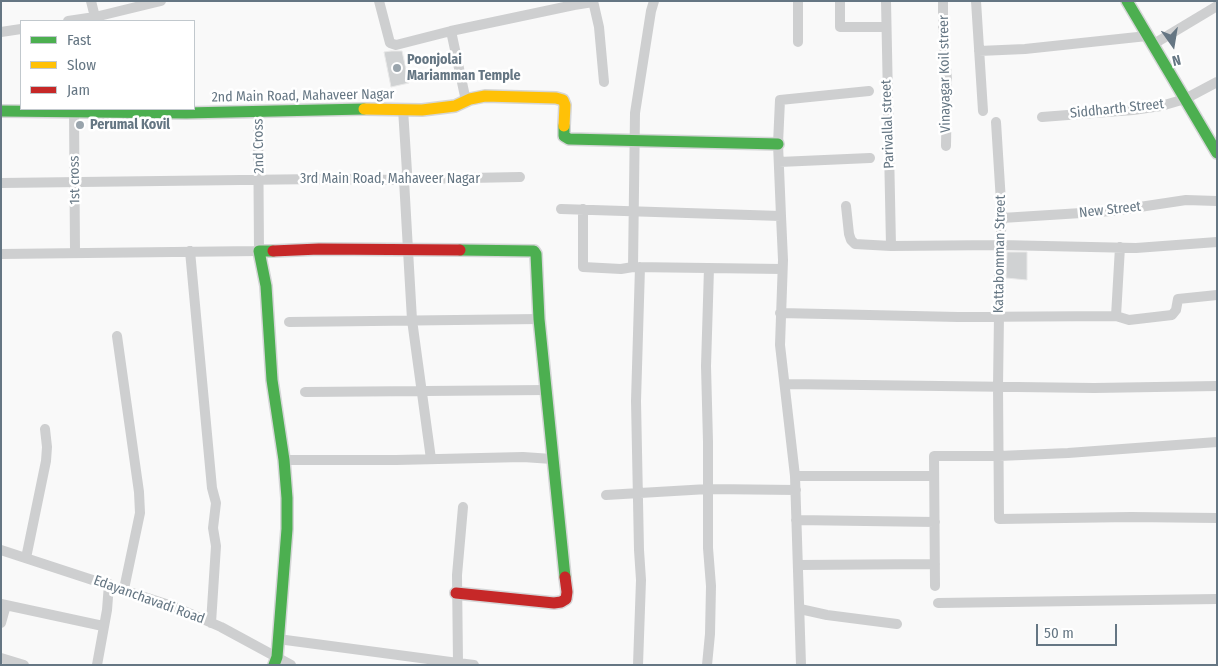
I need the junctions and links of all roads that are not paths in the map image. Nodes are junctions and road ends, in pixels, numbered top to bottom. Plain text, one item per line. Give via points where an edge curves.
1 (91, 1) edge
2 (161, 1) edge
3 (380, 1) edge
4 (654, 1) edge
5 (798, 1) edge
6 (840, 1) edge
7 (886, 1) edge
8 (944, 1) edge
9 (976, 1) edge
10 (1127, 1) edge
11 (593, 2) edge
12 (1217, 6) edge
13 (95, 17) junction
14 (77, 20) edge
15 (886, 26) junction
16 (20, 29) edge
17 (451, 31) junction
18 (1, 32) edge
19 (1150, 41) junction
20 (798, 42) dead end
21 (979, 51) junction
22 (604, 82) dead end
23 (1217, 82) edge
24 (869, 91) dead end
25 (1185, 99) junction
26 (460, 104) junction
27 (403, 109) junction
28 (74, 110) edge
29 (1, 111) edge
30 (258, 111) junction
31 (983, 111) dead end
32 (1042, 117) dead end
33 (996, 122) dead end
34 (634, 140) junction
35 (778, 144) junction
36 (946, 146) dead end
37 (1217, 153) edge
38 (870, 158) dead end
39 (778, 162) junction
40 (520, 177) dead end
41 (259, 180) junction
42 (404, 180) junction
43 (75, 182) junction
44 (1, 183) edge
45 (1217, 201) edge
46 (846, 206) dead end
47 (561, 209) dead end
48 (583, 209) junction
49 (634, 211) junction
50 (781, 216) junction
51 (1002, 218) junction
52 (1217, 242) edge
53 (890, 246) junction
54 (1000, 246) junction
55 (1120, 247) junction
56 (190, 251) junction
57 (259, 251) junction
58 (408, 251) junction
59 (75, 252) junction
60 (1, 254) edge
61 (637, 267) junction
62 (709, 268) junction
63 (782, 269) junction
64 (1217, 295) edge
65 (780, 313) junction
66 (1116, 316) junction
67 (999, 317) junction
68 (539, 319) junction
69 (412, 320) junction
70 (289, 322) dead end
71 (117, 336) dead end
72 (786, 384) junction
73 (998, 386) junction
74 (1217, 386) edge
75 (546, 390) junction
76 (421, 391) junction
77 (305, 392) dead end
78 (45, 429) dead end
79 (1217, 442) edge
80 (1000, 456) junction
81 (431, 459) junction
82 (552, 459) junction
83 (284, 460) junction
84 (795, 476) junction
85 (934, 476) junction
86 (708, 490) junction
87 (796, 490) junction
88 (639, 492) junction
89 (606, 495) dead end
90 (463, 507) dead end
91 (1217, 518) edge
92 (796, 520) junction
93 (934, 522) junction
94 (1, 550) edge
95 (26, 558) junction
96 (935, 564) junction
97 (799, 565) junction
98 (109, 584) junction
99 (935, 586) dead end
100 (124, 590) junction
101 (456, 593) junction
102 (1217, 600) edge
103 (938, 603) dead end
104 (4, 604) edge
105 (800, 609) junction
106 (1, 623) edge
107 (211, 623) junction
108 (898, 624) dead end
109 (103, 626) junction
110 (278, 639) junction
111 (1, 658) edge
112 (275, 661) edge
113 (458, 663) junction
114 (24, 665) edge
115 (97, 665) edge
116 (291, 665) edge
117 (474, 665) edge
118 (638, 665) edge
119 (707, 665) edge
120 (802, 665) edge

1 - 13 street
2 - 13 street
3 - 17 street via 390,43 396,45
4 - 34 street via 635,113
5 - 20 street
6 - 15 street via 840,27
7 - 15 street, Parivallal street
8 - 36 street, Vinayagar Koil streer
9 - 21 street
10 - 19 street
11 - 17 street
11 - 22 street via 599,27
12 - 19 street
13 - 14 street
15 - 53 street, Parivallal street
16 - 18 street
17 - 26 street
19 - 21 street
19 - 25 street
21 - 31 street
23 - 25 street, Siddharth Street
24 - 35 street via 780,100
25 - 32 street, Siddharth Street via 1133,110
25 - 37 street
26 - 27 street, 2nd Main Road, Mahaveer Nagar via 422,110
26 - 34 street, 2nd Main Road, Mahaveer Nagar via 485,96 556,98 563,100 565,105 564,136 569,139
27 - 30 street, 2nd Main Road, Mahaveer Nagar
27 - 42 street via 407,172
28 - 29 street, 2nd Main Road, Mahaveer Nagar
28 - 30 street, 2nd Main Road, Mahaveer Nagar
28 - 43 street, 1st cross
30 - 41 street, 2nd Cross
33 - 51 street, Kattabomman Street
34 - 35 street
34 - 49 street
35 - 39 street
38 - 39 street
39 - 50 street
40 - 42 street, 3rd Main Road, Mahaveer Nagar
41 - 42 street, 3rd Main Road, Mahaveer Nagar
41 - 43 street, 3rd Main Road, Mahaveer Nagar
41 - 57 street, 2nd Cross
42 - 58 street
43 - 44 street, 3rd Main Road, Mahaveer Nagar
43 - 59 street, 1st cross
45 - 51 street, New Street via 1186,200 1112,211
46 - 53 street via 851,240 855,244
47 - 48 street
48 - 49 street
48 - 61 street via 583,267
49 - 50 street
49 - 61 street
50 - 63 street
51 - 54 street, Kattabomman Street
52 - 55 street
53 - 54 street
54 - 55 street
54 - 67 street, Kattabomman Street
55 - 66 street
56 - 57 street
56 - 59 street
56 - 107 street via 216,503
57 - 58 street
57 - 83 street via 266,286 272,380
58 - 68 street via 534,251
58 - 69 street
59 - 60 street
61 - 62 street
61 - 88 street
62 - 63 street
62 - 86 street via 706,366
63 - 65 street
64 - 66 street via 1178,299 1172,315 1129,320
65 - 67 street
65 - 72 street via 781,363
66 - 67 street
67 - 73 street, Kattabomman Street
68 - 69 street
68 - 75 street
69 - 70 street
69 - 76 street
71 - 100 street via 140,513
72 - 73 street
72 - 84 street
73 - 74 street
73 - 80 street, Kattabomman Street
75 - 76 street
75 - 82 street
76 - 77 street
76 - 81 street
78 - 95 street via 46,461
79 - 80 street
80 - 85 street via 934,456
80 - 91 street, Kattabomman Street via 999,519
81 - 82 street
81 - 83 street
82 - 101 street via 566,599 554,603
83 - 110 street via 286,529
84 - 85 street
84 - 87 street
85 - 93 street
86 - 87 street
86 - 88 street
86 - 119 street via 711,586
87 - 92 street
88 - 89 street
88 - 118 street via 641,580
90 - 101 street
92 - 93 street
92 - 97 street
93 - 96 street
94 - 95 street, Edayanchavadi Road
95 - 98 street, Edayanchavadi Road
96 - 97 street
96 - 99 street
97 - 105 street
98 - 100 street, Edayanchavadi Road
98 - 109 street
100 - 107 street, Edayanchavadi Road
101 - 113 street
102 - 103 street
104 - 106 street
104 - 109 street
105 - 108 street
105 - 120 street
107 - 112 street, Edayanchavadi Road
109 - 115 street
110 - 112 street
110 - 113 street
111 - 114 street
112 - 116 street, Edayanchavadi Road
113 - 117 street

